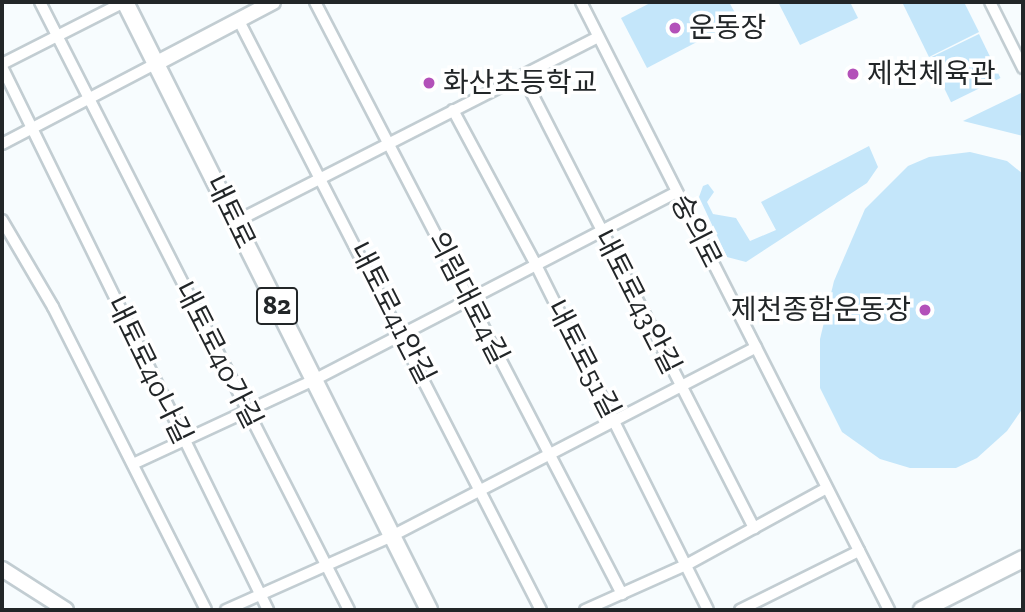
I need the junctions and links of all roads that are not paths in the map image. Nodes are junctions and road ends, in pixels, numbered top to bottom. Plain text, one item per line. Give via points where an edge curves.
1 (40, 2) edge
2 (125, 2) edge
3 (272, 2) edge
4 (316, 2) edge
5 (581, 2) edge
6 (990, 2) edge
7 (238, 19) junction
8 (57, 36) junction
9 (598, 37) junction
10 (157, 63) junction
11 (2, 65) edge
12 (1023, 68) edge
13 (523, 75) junction
14 (89, 99) junction
15 (453, 110) junction
16 (32, 129) junction
17 (2, 144) edge
18 (390, 144) junction
19 (323, 179) junction
20 (676, 192) junction
21 (2, 220) edge
22 (235, 222) junction
23 (600, 230) junction
24 (536, 265) junction
25 (469, 300) junction
26 (403, 335) junction
27 (755, 347) junction
28 (314, 380) junction
29 (680, 387) junction
30 (245, 411) junction
31 (614, 420) junction
32 (184, 440) junction
33 (549, 454) junction
34 (133, 464) junction
35 (827, 488) junction
36 (480, 491) junction
37 (754, 528) junction
38 (392, 536) junction
39 (859, 551) junction
40 (1023, 559) edge
41 (688, 564) junction
42 (329, 565) junction
43 (2, 569) edge
44 (260, 594) junction
45 (622, 594) junction
46 (66, 610) edge
47 (206, 610) edge
48 (226, 610) edge
49 (268, 610) edge
50 (349, 610) edge
51 (429, 610) edge
52 (541, 610) edge
53 (585, 610) edge
54 (708, 610) edge
55 (740, 610) edge
56 (889, 610) edge
57 (922, 610) edge

1 - 8 street, 내토로40가길
2 - 8 street
2 - 10 main road, 내토로 / 82
3 - 7 street
4 - 18 street, 의림대로4길
5 - 9 street, 숭의로
6 - 12 street
7 - 10 street
7 - 19 street, 내토로41안길
8 - 11 street
8 - 14 street, 내토로40가길
9 - 13 street
9 - 20 street, 숭의로
10 - 14 street
10 - 22 main road, 내토로 / 82
11 - 16 street, 내토로40나길
13 - 15 street
13 - 23 street, 내토로43안길
14 - 16 street
14 - 30 street, 내토로40가길
15 - 18 street
15 - 24 street, 내토로51길
16 - 17 street
16 - 32 street, 내토로40나길
18 - 19 street
18 - 25 street, 의림대로4길
19 - 22 street
19 - 26 street, 내토로41안길
20 - 23 street
20 - 27 street, 숭의로
21 - 34 street via 53,307
22 - 28 main road, 내토로 / 82
23 - 24 street
23 - 29 street, 내토로43안길
24 - 25 street
24 - 31 street, 내토로51길
25 - 26 street
25 - 33 street, 의림대로4길
26 - 28 street
26 - 36 street, 내토로41안길
27 - 29 street
27 - 35 street, 숭의로
28 - 30 street
28 - 38 main road, 내토로 / 82
29 - 31 street
29 - 37 street, 내토로43안길
30 - 32 street
30 - 42 street, 내토로40가길
31 - 33 street
31 - 41 street, 내토로51길
32 - 34 street
32 - 44 street, 내토로40나길
33 - 36 street
33 - 45 street, 의림대로4길
34 - 47 street
35 - 37 street
35 - 39 street, 숭의로
36 - 38 street
36 - 52 street, 내토로41안길
37 - 41 street
38 - 42 street
38 - 51 main road, 내토로 / 82
39 - 55 street
39 - 56 street, 숭의로
40 - 57 main road
41 - 45 street
41 - 54 street, 내토로51길
42 - 44 street
42 - 50 street, 내토로40가길
43 - 46 street
44 - 48 street
44 - 49 street, 내토로40나길
45 - 53 street

